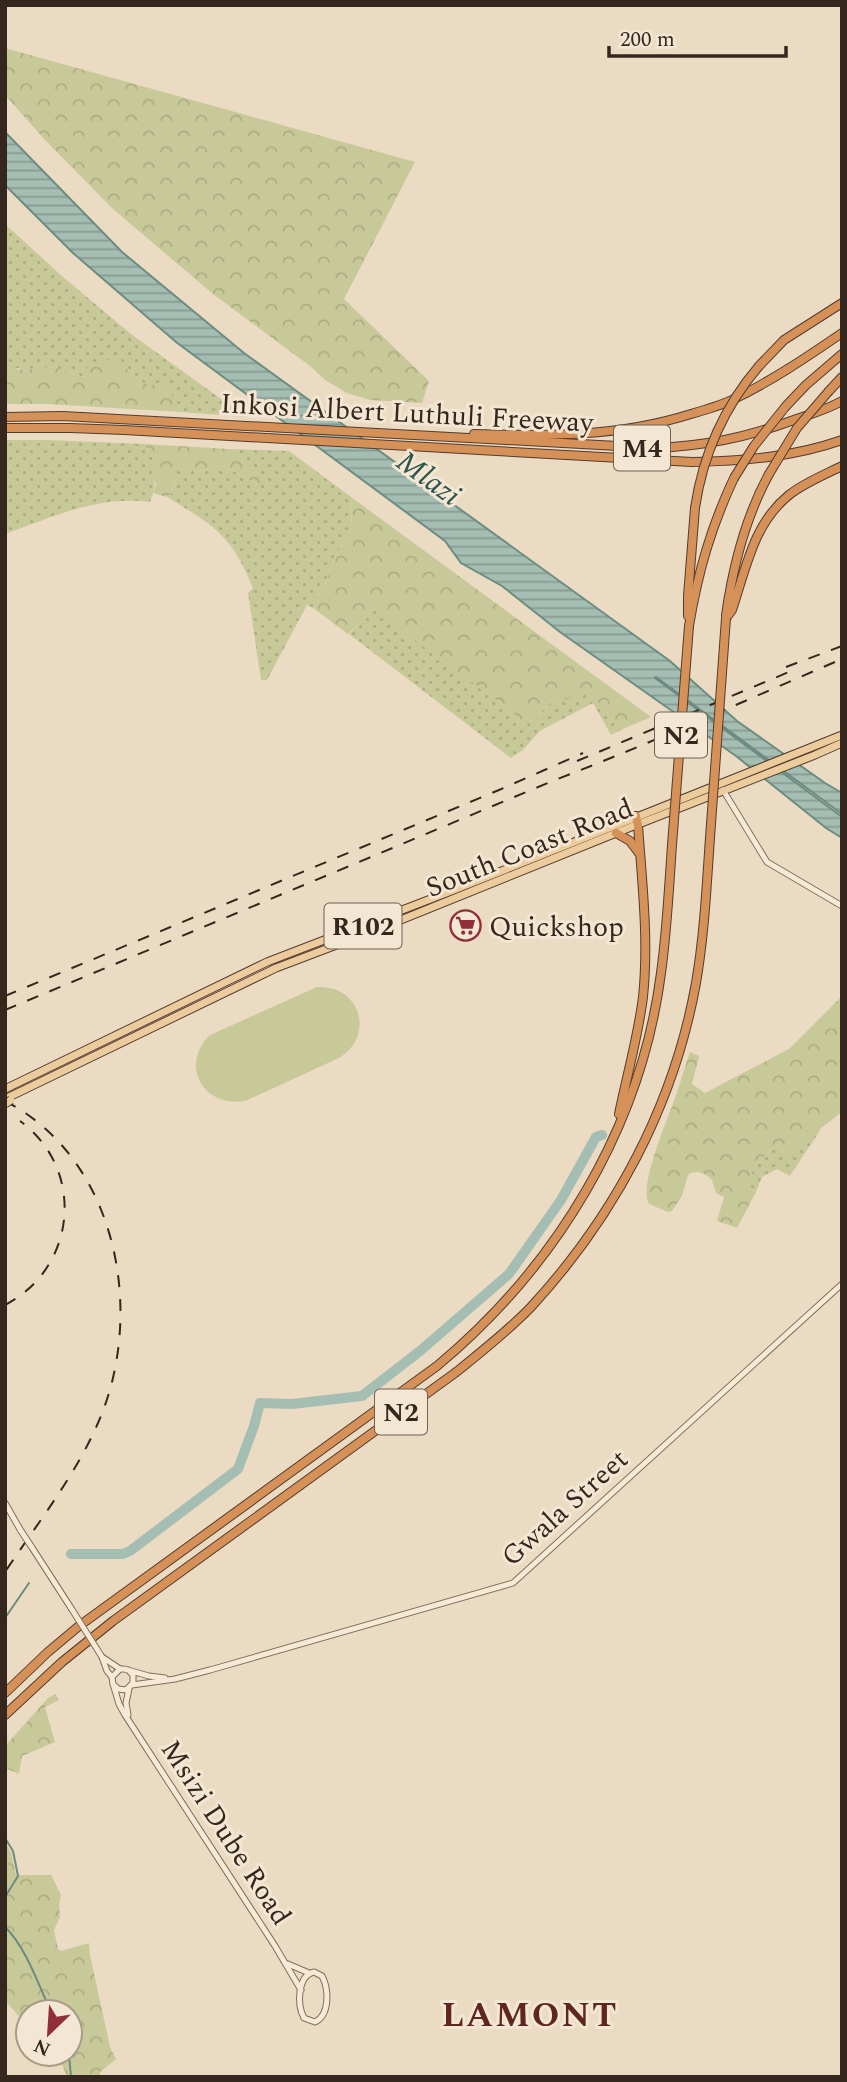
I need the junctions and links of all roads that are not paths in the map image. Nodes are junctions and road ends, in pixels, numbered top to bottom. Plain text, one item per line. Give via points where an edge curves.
1 (842, 303) edge
2 (839, 333) edge
3 (842, 354) edge
4 (842, 377) edge
5 (842, 401) edge
6 (5, 417) edge
7 (5, 428) edge
8 (436, 436) junction
9 (842, 440) edge
10 (842, 466) edge
11 (726, 618) junction
12 (689, 626) junction
13 (842, 735) edge
14 (842, 745) edge
15 (723, 790) junction
16 (636, 816) junction
17 (638, 825) junction
18 (616, 833) junction
19 (640, 856) junction
20 (842, 906) edge
21 (5, 1089) edge
22 (7, 1100) edge
23 (614, 1137) junction
24 (842, 1284) edge
25 (5, 1503) edge
26 (102, 1657) junction
27 (120, 1669) junction
28 (128, 1670) junction
29 (175, 1679) junction
30 (113, 1680) junction
31 (131, 1687) junction
32 (5, 1693) edge
33 (5, 1715) edge
34 (132, 1724) junction
35 (285, 1963) junction
36 (309, 1973) junction
37 (301, 1990) junction

1 - 12 highway, bridge via 793,334 759,366 716,433 695,508
2 - 8 highway via 731,401 667,422 562,436
3 - 12 highway, N2, bridge via 786,406 734,478 705,551
4 - 11 highway, N2, bridge via 797,428 761,488 734,567
5 - 8 highway, Inkosi Albert Luthuli Freeway / M4 via 756,434 693,446 616,447
6 - 8 highway, Inkosi Albert Luthuli Freeway / M4 via 63,416
7 - 9 highway, Inkosi Albert Luthuli Freeway / M4 via 692,462 764,459
10 - 11 highway via 794,491 768,516
11 - 33 highway, N2, bridge via 702,947 688,1018 650,1129 604,1214 563,1269 491,1345 113,1621
12 - 23 highway, N2, bridge via 661,974 640,1068
13 - 16 main road, South Coast Road / R102
14 - 15 main road, South Coast Road / R102
15 - 17 main road, South Coast Road / R102
15 - 20 street via 767,862
16 - 17 highway
16 - 21 main road, South Coast Road / R102 via 261,965
17 - 18 main road, South Coast Road / R102
17 - 19 highway
18 - 19 highway via 630,841
18 - 22 main road, South Coast Road / R102 via 276,968
19 - 23 highway via 643,996
23 - 32 highway, N2 via 589,1186 542,1258 469,1338 437,1366 79,1626
24 - 29 street, Gwala Street via 513,1583
25 - 26 street, Msizi Dube Road, bridge
26 - 27 street, Msizi Dube Road
26 - 30 street, Msizi Dube Road
27 - 28 street
27 - 30 street
28 - 29 street, Gwala Street
28 - 31 street via 133,1675
29 - 31 street, Gwala Street
30 - 31 street via 118,1689
30 - 34 street, Msizi Dube Road via 119,1704
31 - 34 street, Msizi Dube Road via 126,1707
34 - 35 street, Msizi Dube Road
35 - 36 street, Msizi Dube Road
35 - 37 street, Msizi Dube Road
36 - 37 street
36 - 37 street, Msizi Dube Road via 325,1980 326,2009 318,2021 302,2015

